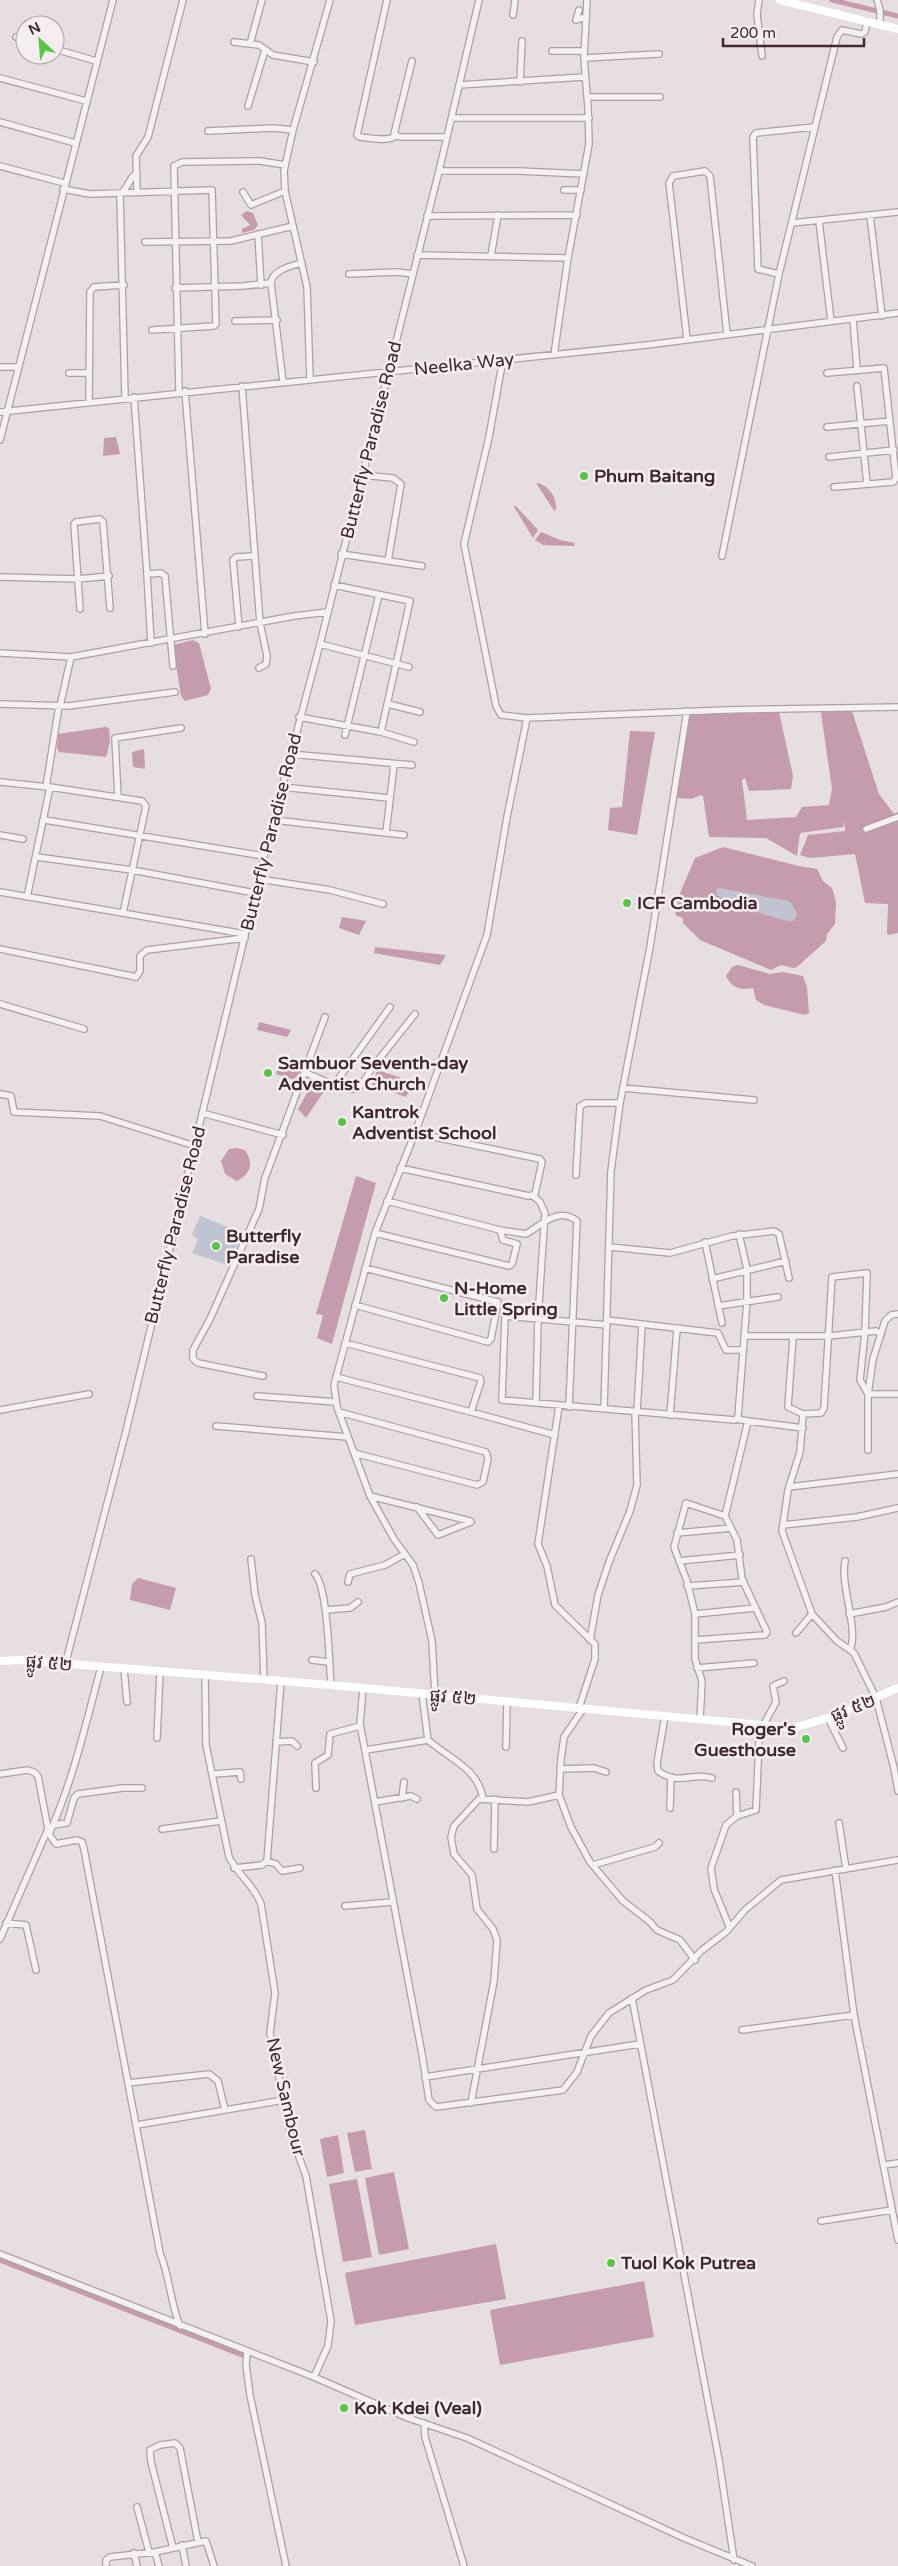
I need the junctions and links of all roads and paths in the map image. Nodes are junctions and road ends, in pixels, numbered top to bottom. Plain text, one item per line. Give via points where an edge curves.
1 (113, 0) edge
2 (183, 0) edge
3 (262, 0) edge
4 (330, 0) edge
5 (387, 0) edge
6 (479, 0) edge
7 (515, 0) edge
8 (587, 0) edge
9 (780, 0) edge
10 (876, 0) edge
11 (758, 2) edge
12 (579, 10) dead end
13 (513, 15) dead end
14 (586, 17) junction
15 (867, 21) junction
16 (881, 22) junction
17 (898, 29) edge
18 (522, 41) dead end
19 (234, 42) dead end
20 (250, 44) junction
21 (265, 50) junction
22 (552, 51) dead end
23 (584, 51) junction
24 (65, 52) edge
25 (660, 54) dead end
26 (762, 56) dead end
27 (584, 58) junction
28 (96, 61) junction
29 (412, 61) dead end
30 (314, 62) junction
31 (584, 77) junction
32 (0, 78) edge
33 (520, 82) junction
34 (459, 85) junction
35 (587, 97) junction
36 (660, 97) dead end
37 (86, 101) junction
38 (248, 106) dead end
39 (452, 118) junction
40 (589, 118) junction
41 (0, 122) edge
42 (814, 127) junction
43 (293, 130) junction
44 (208, 131) dead end
45 (396, 136) junction
46 (446, 137) junction
47 (75, 143) junction
48 (285, 165) junction
49 (0, 166) edge
50 (439, 171) junction
51 (137, 172) junction
52 (584, 174) junction
53 (63, 186) junction
54 (564, 190) dead end
55 (581, 190) junction
56 (174, 191) junction
57 (285, 191) junction
58 (137, 192) junction
59 (243, 192) dead end
60 (120, 194) junction
61 (898, 212) edge
62 (498, 215) junction
63 (577, 215) junction
64 (870, 215) junction
65 (427, 216) junction
66 (819, 221) junction
67 (792, 223) junction
68 (293, 226) junction
69 (258, 234) junction
70 (213, 241) junction
71 (145, 242) dead end
72 (174, 242) junction
73 (418, 255) junction
74 (491, 256) junction
75 (568, 258) junction
76 (302, 263) junction
77 (349, 274) dead end
78 (413, 274) junction
79 (779, 274) junction
80 (271, 283) junction
81 (124, 285) junction
82 (261, 285) junction
83 (214, 287) junction
84 (175, 288) junction
85 (898, 313) edge
86 (882, 316) junction
87 (853, 319) junction
88 (277, 320) junction
89 (235, 321) dead end
90 (831, 321) junction
91 (176, 328) junction
92 (152, 330) dead end
93 (767, 330) junction
94 (727, 334) junction
95 (687, 339) junction
96 (554, 355) junction
97 (503, 359) junction
98 (0, 367) edge
99 (19, 367) junction
100 (856, 369) junction
101 (389, 372) junction
102 (89, 373) junction
103 (827, 373) dead end
104 (69, 374) dead end
105 (310, 380) junction
106 (283, 382) junction
107 (242, 386) junction
108 (857, 386) dead end
109 (182, 392) junction
110 (125, 397) junction
111 (134, 397) junction
112 (89, 401) junction
113 (7, 411) junction
114 (0, 412) edge
115 (890, 421) junction
116 (861, 423) junction
117 (827, 426) dead end
118 (0, 440) edge
119 (894, 450) junction
120 (864, 454) junction
121 (829, 458) dead end
122 (361, 476) junction
123 (867, 484) junction
124 (834, 487) dead end
125 (342, 554) junction
126 (254, 556) junction
127 (722, 556) dead end
128 (388, 561) junction
129 (422, 566) dead end
130 (147, 574) junction
131 (108, 576) junction
132 (0, 577) edge
133 (78, 579) junction
134 (334, 585) junction
135 (379, 595) junction
136 (110, 608) dead end
137 (80, 609) dead end
138 (327, 612) junction
139 (260, 623) junction
140 (239, 627) junction
141 (205, 634) junction
142 (169, 641) junction
143 (151, 643) junction
144 (320, 644) junction
145 (0, 653) edge
146 (364, 655) junction
147 (71, 657) junction
148 (398, 664) junction
149 (173, 666) dead end
150 (409, 667) dead end
151 (259, 668) dead end
152 (175, 692) dead end
153 (0, 704) edge
154 (388, 704) junction
155 (59, 706) junction
156 (898, 707) edge
157 (686, 711) junction
158 (420, 712) dead end
159 (299, 717) junction
160 (527, 718) junction
161 (347, 725) junction
162 (181, 728) dead end
163 (381, 732) junction
164 (345, 735) dead end
165 (414, 742) dead end
166 (290, 754) junction
167 (394, 765) junction
168 (412, 765) dead end
169 (0, 782) edge
170 (48, 787) junction
171 (282, 787) junction
172 (118, 797) junction
173 (390, 798) junction
174 (898, 817) edge
175 (45, 820) junction
176 (274, 820) junction
177 (866, 828) dead end
178 (386, 833) junction
179 (0, 835) edge
180 (404, 835) dead end
181 (140, 836) junction
182 (23, 839) dead end
183 (264, 856) junction
184 (37, 857) junction
185 (132, 870) junction
186 (259, 879) junction
187 (0, 892) edge
188 (255, 893) junction
189 (27, 897) junction
190 (383, 904) dead end
191 (123, 913) junction
192 (245, 936) junction
193 (0, 949) edge
194 (0, 1004) edge
195 (390, 1008) dead end
196 (415, 1014) dead end
197 (325, 1017) dead end
198 (84, 1029) dead end
199 (306, 1073) junction
200 (334, 1086) junction
201 (623, 1088) junction
202 (0, 1094) edge
203 (754, 1100) dead end
204 (620, 1103) junction
205 (202, 1113) junction
206 (415, 1133) junction
207 (283, 1135) junction
208 (195, 1146) junction
209 (400, 1168) junction
210 (576, 1175) dead end
211 (533, 1196) junction
212 (387, 1201) junction
213 (545, 1220) junction
214 (500, 1230) junction
215 (375, 1232) junction
216 (739, 1234) junction
217 (705, 1242) junction
218 (610, 1247) junction
219 (786, 1262) junction
220 (366, 1268) junction
221 (747, 1269) junction
222 (789, 1278) dead end
223 (712, 1279) junction
224 (778, 1297) dead end
225 (747, 1301) junction
226 (355, 1305) junction
227 (718, 1306) junction
228 (898, 1314) edge
229 (538, 1318) junction
230 (572, 1321) junction
231 (607, 1323) junction
232 (722, 1323) dead end
233 (642, 1325) junction
234 (677, 1329) junction
235 (865, 1332) junction
236 (881, 1334) junction
237 (744, 1336) junction
238 (828, 1336) junction
239 (793, 1337) junction
240 (345, 1343) junction
241 (743, 1350) junction
242 (262, 1376) dead end
243 (336, 1377) junction
244 (90, 1394) dead end
245 (868, 1394) junction
246 (898, 1394) edge
247 (258, 1396) dead end
248 (336, 1402) junction
249 (536, 1403) junction
250 (559, 1406) junction
251 (569, 1407) junction
252 (604, 1409) junction
253 (0, 1410) edge
254 (339, 1412) junction
255 (471, 1412) junction
256 (636, 1412) junction
257 (803, 1414) junction
258 (670, 1415) junction
259 (736, 1419) junction
260 (748, 1421) junction
261 (216, 1426) dead end
262 (803, 1428) junction
263 (555, 1435) junction
264 (348, 1437) junction
265 (868, 1450) dead end
266 (354, 1453) junction
267 (898, 1474) edge
268 (789, 1487) junction
269 (370, 1496) junction
270 (416, 1507) junction
271 (898, 1508) edge
272 (725, 1516) junction
273 (783, 1525) junction
274 (731, 1528) junction
275 (676, 1533) junction
276 (405, 1554) junction
277 (740, 1555) junction
278 (251, 1559) dead end
279 (679, 1561) junction
280 (845, 1561) dead end
281 (314, 1574) dead end
282 (348, 1582) dead end
283 (744, 1582) junction
284 (687, 1586) junction
285 (358, 1602) dead end
286 (898, 1602) edge
287 (755, 1608) junction
288 (326, 1610) junction
289 (695, 1614) junction
290 (812, 1614) junction
291 (850, 1614) junction
292 (796, 1633) dead end
293 (590, 1640) junction
294 (695, 1640) junction
295 (850, 1650) junction
296 (312, 1660) dead end
297 (0, 1661) edge
298 (329, 1662) junction
299 (754, 1663) dead end
300 (66, 1665) junction
301 (101, 1667) junction
302 (697, 1668) junction
303 (124, 1669) junction
304 (160, 1672) junction
305 (205, 1675) junction
306 (264, 1680) junction
307 (281, 1680) junction
308 (784, 1681) dead end
309 (331, 1685) junction
310 (363, 1688) junction
311 (898, 1688) edge
312 (422, 1694) junction
313 (435, 1695) junction
314 (876, 1698) junction
315 (127, 1702) dead end
316 (507, 1702) junction
317 (581, 1708) junction
318 (665, 1716) junction
319 (828, 1718) junction
320 (700, 1719) junction
321 (360, 1726) junction
322 (763, 1726) junction
323 (157, 1738) dead end
324 (428, 1740) junction
325 (276, 1742) junction
326 (298, 1746) dead end
327 (506, 1747) dead end
328 (843, 1748) dead end
329 (366, 1750) junction
330 (896, 1768) edge
331 (560, 1769) junction
332 (606, 1772) dead end
333 (0, 1774) edge
334 (213, 1774) junction
335 (671, 1777) junction
336 (712, 1778) dead end
337 (242, 1780) dead end
338 (404, 1782) dead end
339 (142, 1788) dead end
340 (316, 1788) dead end
341 (898, 1791) edge
342 (736, 1792) dead end
343 (559, 1795) junction
344 (402, 1798) junction
345 (483, 1798) junction
346 (417, 1799) dead end
347 (495, 1799) junction
348 (375, 1802) junction
349 (670, 1808) dead end
350 (738, 1816) junction
351 (221, 1821) junction
352 (839, 1823) dead end
353 (54, 1825) junction
354 (162, 1829) dead end
355 (49, 1831) junction
356 (659, 1843) dead end
357 (494, 1849) dead end
358 (898, 1860) edge
359 (267, 1861) junction
360 (593, 1865) junction
361 (234, 1868) junction
362 (300, 1868) dead end
363 (846, 1869) junction
364 (834, 1870) junction
365 (392, 1902) junction
366 (345, 1906) dead end
367 (6, 1923) junction
368 (729, 1926) junction
369 (0, 1939) edge
370 (695, 1960) junction
371 (36, 1970) dead end
372 (632, 1998) junction
373 (854, 2014) junction
374 (742, 2030) dead end
375 (640, 2044) junction
376 (585, 2054) junction
377 (479, 2069) junction
378 (426, 2078) junction
379 (128, 2083) junction
380 (284, 2100) junction
381 (471, 2103) junction
382 (225, 2110) junction
383 (137, 2126) junction
384 (898, 2163) edge
385 (884, 2165) junction
386 (898, 2197) edge
387 (890, 2198) junction
388 (892, 2210) junction
389 (821, 2221) dead end
390 (897, 2231) edge
391 (898, 2240) edge
392 (0, 2254) edge
393 (180, 2326) junction
394 (247, 2352) junction
395 (314, 2377) junction
396 (424, 2423) junction
397 (137, 2507) dead end
398 (198, 2542) junction
399 (182, 2545) junction
400 (173, 2548) junction
401 (152, 2552) junction
402 (134, 2553) junction
403 (734, 2560) junction
404 (106, 2566) edge
405 (136, 2566) edge
406 (159, 2566) edge
407 (186, 2566) edge
408 (214, 2566) edge
409 (286, 2566) edge
410 (464, 2566) edge
411 (749, 2566) edge

1 - 28 street
2 - 51 street via 148,137 137,152
3 - 20 street
4 - 30 street
5 - 45 street via 357,135 360,138
6 - 34 street, Butterfly Paradise Road
7 - 13 street
8 - 14 street
9 - 15 street
10 - 16 street
11 - 26 street
12 - 14 street via 576,20
14 - 23 street
15 - 16 street
15 - 42 street via 865,32 842,30 837,37
16 - 17 street
18 - 33 street
19 - 20 street
20 - 21 street
21 - 30 street via 273,55
21 - 38 street
22 - 23 street
23 - 27 street
24 - 28 street
25 - 27 street
27 - 31 street
28 - 37 street
29 - 45 street via 394,126
30 - 43 street
31 - 33 street
31 - 35 street
32 - 37 street
33 - 34 street
34 - 39 street, Butterfly Paradise Road
35 - 36 street
35 - 40 street
37 - 47 street
39 - 40 street
39 - 46 street, Butterfly Paradise Road
40 - 52 street
41 - 47 street
42 - 67 street
42 - 79 street via 756,133 753,137 758,269
43 - 44 street
43 - 48 street
45 - 46 street
46 - 50 street, Butterfly Paradise Road
47 - 53 street
48 - 56 street via 252,161 177,163 173,168
48 - 57 street
49 - 53 street
50 - 52 street via 519,170
50 - 65 street, Butterfly Paradise Road
51 - 58 street
51 - 60 street
52 - 55 street
53 - 60 street via 90,194
53 - 99 street
54 - 55 street
55 - 63 street
56 - 58 street
56 - 70 street via 212,190
56 - 72 street
57 - 59 street via 251,205
57 - 68 street
58 - 60 street
60 - 81 street
61 - 64 street
62 - 63 street
62 - 65 street
62 - 74 street
63 - 75 street
64 - 66 street
64 - 86 street
65 - 73 street, Butterfly Paradise Road
66 - 67 street
66 - 90 street
67 - 79 street
68 - 69 street
68 - 76 street
69 - 70 street via 231,241
69 - 82 street
70 - 72 street
70 - 83 street
71 - 72 street
72 - 84 street
73 - 74 street
73 - 78 street, Butterfly Paradise Road
74 - 75 street
75 - 96 street
76 - 80 street via 280,271 272,277
76 - 105 street via 308,288
77 - 78 street
78 - 101 street, Butterfly Paradise Road
79 - 93 street
80 - 82 street
80 - 88 street
81 - 102 street via 97,286 91,290
81 - 110 street
82 - 83 street
83 - 84 street
83 - 91 street via 215,326
84 - 91 street
85 - 86 street, Neelka Way
86 - 87 street, Neelka Way
87 - 90 street, Neelka Way
87 - 100 street
88 - 89 street
88 - 106 street
90 - 93 street, Neelka Way
91 - 92 street
91 - 109 street
93 - 94 street, Neelka Way
93 - 127 street
94 - 95 street, Neelka Way
94 - 95 street via 710,176 705,171 672,176 669,184
95 - 96 street, Neelka Way
96 - 97 street, Neelka Way
97 - 101 street, Neelka Way
97 - 160 street via 464,547 498,711 501,716
98 - 99 street
99 - 113 street
100 - 103 street
100 - 115 street via 884,368
101 - 105 street, Neelka Way
101 - 122 street, Butterfly Paradise Road
102 - 104 street
102 - 112 street
105 - 106 street, Neelka Way
106 - 107 street, Neelka Way
107 - 109 street, Neelka Way
107 - 126 street
108 - 116 street
109 - 111 street, Neelka Way
109 - 141 street
110 - 111 street, Neelka Way
110 - 112 street, Neelka Way
111 - 130 street
112 - 113 street, Neelka Way
113 - 114 street, Neelka Way
113 - 118 street
115 - 116 street
115 - 119 street
116 - 117 street
116 - 120 street
119 - 120 street
119 - 123 street via 896,480
120 - 121 street
120 - 123 street
122 - 125 street, Butterfly Paradise Road
122 - 128 street via 394,478 401,484
123 - 124 street
125 - 128 street
125 - 134 street, Butterfly Paradise Road
126 - 139 street
126 - 140 street via 233,560
128 - 129 street
130 - 142 street via 161,573 165,576
130 - 143 street
131 - 133 street
131 - 133 street via 100,518 74,523
131 - 136 street
132 - 133 street
133 - 137 street
134 - 135 street
134 - 138 street, Butterfly Paradise Road
135 - 146 street
135 - 148 street via 410,601
138 - 139 street
138 - 144 street, Butterfly Paradise Road
139 - 140 street
139 - 151 street via 267,661
140 - 141 street
141 - 142 street
142 - 143 street
142 - 149 street
143 - 147 street
144 - 146 street
144 - 159 street, Butterfly Paradise Road
145 - 147 street
146 - 148 street
146 - 161 street
147 - 155 street
148 - 150 street
148 - 154 street
152 - 155 street
153 - 155 street
154 - 158 street
154 - 163 street
155 - 170 street
156 - 157 street
157 - 160 street
157 - 201 street via 650,947
159 - 161 street
159 - 166 street, Butterfly Paradise Road
160 - 206 street via 487,935
161 - 163 street
161 - 164 street
162 - 172 street via 115,738
163 - 165 street
166 - 167 street
166 - 171 street, Butterfly Paradise Road
167 - 168 street
167 - 173 street
169 - 170 street
170 - 172 street
170 - 175 street
171 - 173 street
171 - 176 street, Butterfly Paradise Road
172 - 181 street via 145,803
173 - 178 street
174 - 177 street
175 - 181 street
175 - 184 street
176 - 178 street
176 - 183 street, Butterfly Paradise Road
178 - 180 street
179 - 182 street
181 - 183 street
181 - 185 street
183 - 186 street, Butterfly Paradise Road
184 - 185 street
184 - 189 street
185 - 188 street
185 - 191 street
186 - 188 street, Butterfly Paradise Road
186 - 190 street via 330,890
187 - 189 street
188 - 192 street, Butterfly Paradise Road
189 - 191 street
191 - 192 street
192 - 193 street via 147,950 140,956 140,971 136,976
192 - 205 street, Butterfly Paradise Road
194 - 198 street
195 - 200 street
196 - 200 street via 362,1084 351,1089
197 - 199 street
199 - 200 street
199 - 207 street
201 - 203 street
201 - 204 street
202 - 208 street via 11,1096 14,1112 100,1116
204 - 210 street via 586,1102 580,1106
204 - 218 street via 611,1171
205 - 207 street
205 - 208 street, Butterfly Paradise Road
206 - 209 street
206 - 211 street via 540,1159 542,1162
207 - 242 street via 265,1178 259,1209 193,1350 193,1359 198,1363
208 - 300 street, Butterfly Paradise Road
209 - 211 street
209 - 212 street
211 - 213 street via 543,1209
212 - 214 street
212 - 215 street
213 - 214 street via 526,1234
213 - 229 street
213 - 230 street via 559,1216 575,1219 578,1224
214 - 215 street via 503,1240 517,1244 511,1266
215 - 220 street
216 - 217 street
216 - 219 street via 777,1231
216 - 221 street
217 - 218 street via 670,1253
217 - 223 street
218 - 231 street
219 - 221 street
219 - 222 street
220 - 226 street
220 - 226 street via 498,1302 491,1339 488,1342
221 - 223 street
221 - 225 street
223 - 227 street
224 - 225 street
225 - 227 street
225 - 237 street
226 - 240 street
227 - 232 street
228 - 236 street via 888,1318
229 - 230 street
229 - 249 street
229 - 249 street via 505,1316 501,1397 504,1401
230 - 231 street
230 - 251 street
231 - 233 street
231 - 252 street
233 - 234 street
233 - 256 street
234 - 241 street via 718,1333 726,1350
234 - 258 street
235 - 236 street
235 - 238 street
235 - 238 street via 867,1273 832,1277
235 - 245 street via 860,1380
236 - 245 street via 873,1359
237 - 239 street
237 - 241 street
238 - 239 street
238 - 257 street via 823,1411
239 - 257 street via 788,1407
240 - 243 street
240 - 255 street via 480,1378
241 - 259 street
243 - 248 street
243 - 255 street
244 - 253 street
245 - 246 street
245 - 265 street
247 - 248 street
248 - 254 street
249 - 250 street
250 - 251 street
250 - 263 street
251 - 252 street
252 - 256 street
254 - 264 street
254 - 266 street via 486,1452 488,1459 483,1482 477,1485
255 - 263 street
256 - 258 street
256 - 293 street via 637,1485 598,1596
257 - 262 street
258 - 259 street
259 - 260 street
260 - 262 street
260 - 272 street
261 - 264 street
262 - 268 street via 800,1452
263 - 293 street via 538,1543 547,1566 555,1605
264 - 266 street
266 - 269 street
267 - 268 street
268 - 273 street
269 - 270 street
269 - 276 street
270 - 270 street via 470,1520 471,1522 438,1535
271 - 273 street via 857,1518
272 - 274 street
272 - 275 street via 686,1503
273 - 290 street via 784,1537
274 - 275 street
274 - 277 street
275 - 279 street via 674,1547
276 - 282 street via 350,1574
276 - 313 street via 413,1564 425,1603 432,1641
277 - 279 street
277 - 283 street
278 - 306 street via 262,1623
279 - 284 street
280 - 291 street via 843,1573
281 - 288 street via 321,1584
283 - 284 street
283 - 287 street
284 - 289 street
285 - 288 street via 350,1608
286 - 291 street
287 - 289 street
287 - 294 street via 765,1635
288 - 298 street
289 - 294 street
290 - 292 street
290 - 295 street
291 - 295 street
293 - 317 street via 595,1646 595,1659
294 - 302 street
295 - 314 street
296 - 298 street
297 - 300 street, ផ្លូវ ៥២
298 - 309 street
299 - 302 street
300 - 301 street, ផ្លូវ ៥២
301 - 303 street, ផ្លូវ ៥២
301 - 353 street
302 - 320 street via 702,1681
303 - 304 street, ផ្លូវ ៥២
303 - 315 street
304 - 305 street, ផ្លូវ ៥២
304 - 323 street
305 - 306 street, ផ្លូវ ៥២
305 - 334 street, New Sambour via 204,1726
306 - 307 street, ផ្លូវ ៥២
307 - 309 street, ផ្លូវ ៥២
307 - 325 street
308 - 322 street via 773,1686 776,1702
309 - 310 street, ផ្លូវ ៥២
310 - 312 street, ផ្លូវ ៥២
310 - 321 street
311 - 314 street, ផ្លូវ ៥២
312 - 313 street, ផ្លូវ ៥២
312 - 324 street
313 - 316 street, ផ្លូវ ៥២
314 - 319 street, ផ្លូវ ៥២
314 - 330 street
316 - 317 street, ផ្លូវ ៥២
316 - 327 street
317 - 318 street, ផ្លូវ ៥២
317 - 331 street via 564,1737
318 - 320 street, ផ្លូវ ៥២
318 - 335 street via 657,1768 660,1773
319 - 322 street, ផ្លូវ ៥២ via 793,1728
319 - 328 street
320 - 322 street, ផ្លូវ ៥២
321 - 329 street
321 - 340 street via 330,1734 328,1755 314,1763
322 - 350 street via 759,1746 758,1806 753,1812
324 - 329 street
324 - 345 street via 466,1766 481,1786
325 - 326 street via 292,1741
325 - 359 street
329 - 348 street
330 - 341 street
331 - 332 street via 594,1768
331 - 343 street
333 - 355 street via 27,1770 38,1776
334 - 337 street via 240,1772
334 - 351 street, New Sambour
335 - 336 street via 684,1780 703,1775
335 - 349 street
338 - 344 street
339 - 353 street via 78,1794 66,1823
342 - 350 street
343 - 347 street via 528,1802
343 - 360 street via 571,1827
344 - 346 street via 414,1796
344 - 348 street
345 - 347 street
345 - 377 street via 474,1802 454,1826 451,1837 454,1854 472,1875 477,1909 493,1929 497,1940 494,1981
347 - 357 street
348 - 365 street
350 - 368 street via 726,1825 711,1868 714,1890
351 - 354 street
351 - 361 street, New Sambour
352 - 363 street
353 - 355 street
355 - 367 street
355 - 379 street via 56,1844 82,1842
356 - 360 street via 656,1847
358 - 363 street
359 - 361 street via 262,1865
359 - 362 street via 282,1871
360 - 370 street via 623,1901 657,1930 680,1940
361 - 380 street, New Sambour via 256,1891 261,1904 275,1992 270,2033
363 - 364 street
364 - 368 street via 781,1880
364 - 373 street
365 - 366 street
365 - 378 street
367 - 369 street
367 - 371 street via 26,1925
368 - 370 street
370 - 372 street via 673,1980
372 - 375 street
372 - 376 street via 600,2023
373 - 374 street
373 - 385 street
375 - 376 street
375 - 403 street via 717,2451
376 - 377 street
376 - 381 street via 570,2084 563,2090
377 - 378 street
377 - 381 street
378 - 381 street via 431,2105 436,2108
379 - 382 street via 209,2074 218,2082
379 - 383 street
380 - 382 street
380 - 395 street, New Sambour via 290,2132 306,2176 331,2321 328,2346
382 - 383 street
383 - 393 street via 160,2253
384 - 385 street
385 - 387 street
386 - 387 street
387 - 388 street
388 - 389 street
388 - 390 street
390 - 391 street
392 - 393 street
393 - 394 street
394 - 395 street
394 - 409 street via 250,2395
395 - 396 street
396 - 403 street via 468,2438
396 - 410 street via 425,2437
397 - 401 street
398 - 399 street
398 - 400 street via 180,2448 175,2443 160,2445 150,2450 151,2462
398 - 408 street via 208,2542
399 - 400 street
399 - 407 street
400 - 401 street
401 - 402 street
401 - 406 street
402 - 404 street via 108,2558
402 - 405 street
403 - 411 street

